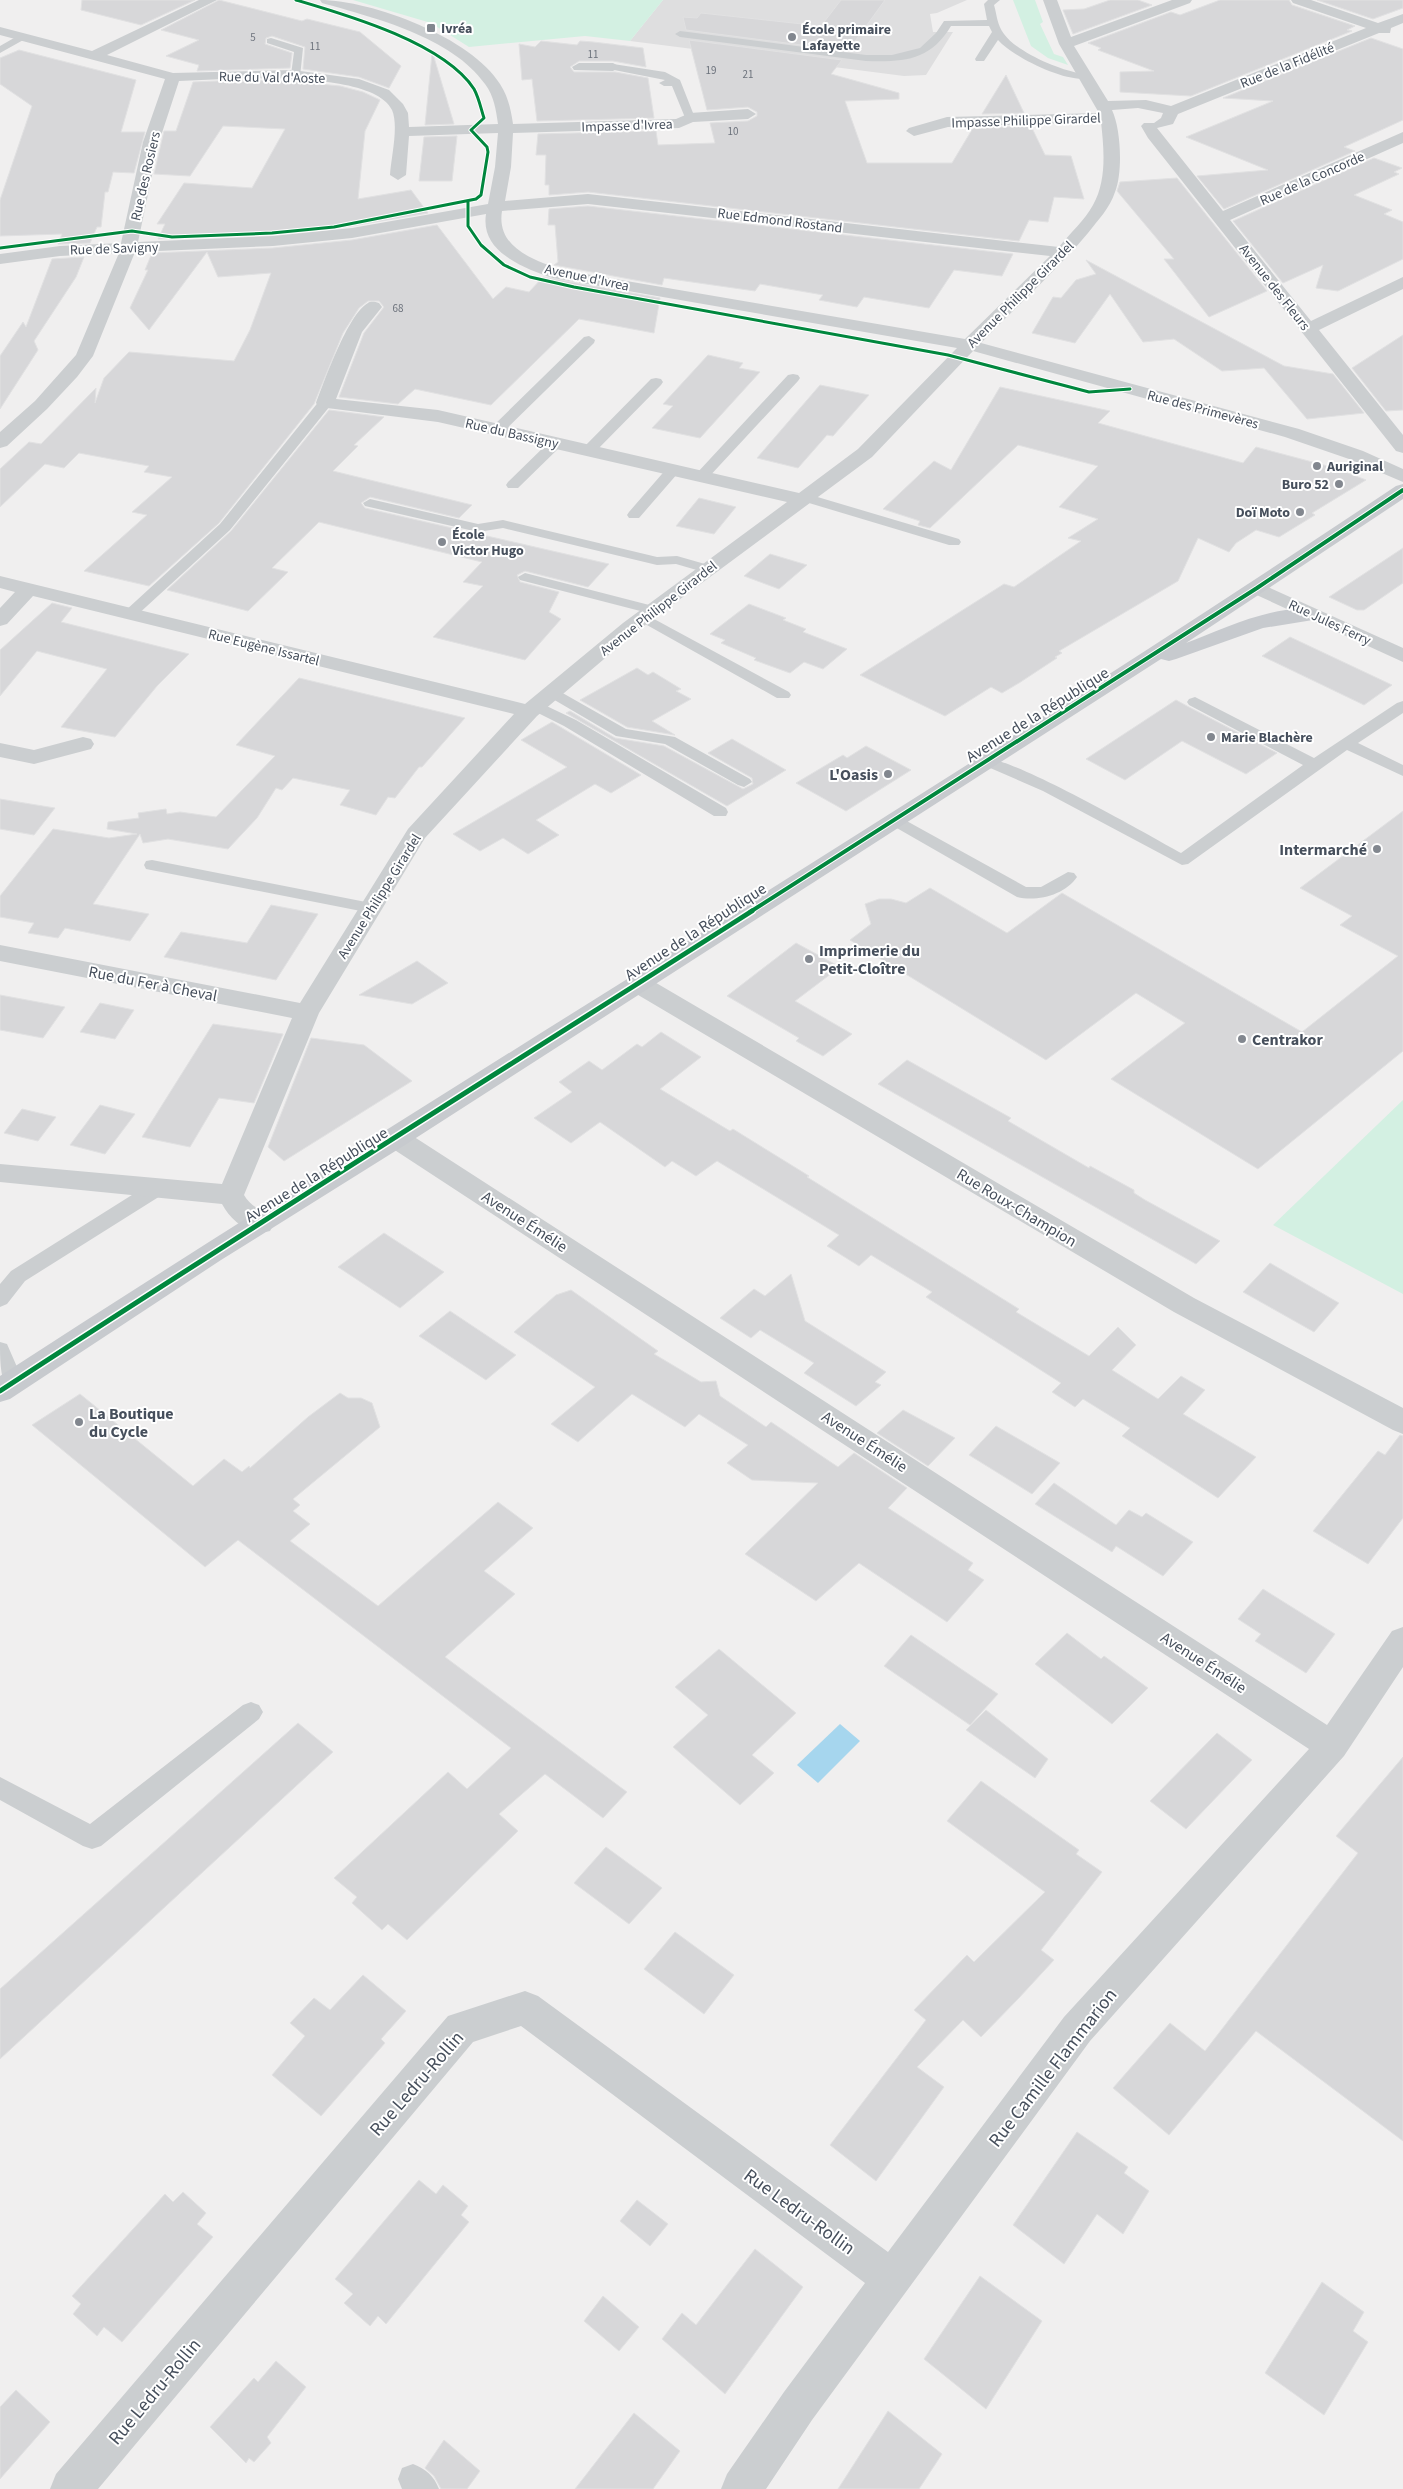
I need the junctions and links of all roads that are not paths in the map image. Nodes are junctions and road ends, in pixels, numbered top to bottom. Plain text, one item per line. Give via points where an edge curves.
1 (210, 0) edge
2 (327, 0) edge
3 (995, 0) edge
4 (1050, 0) edge
5 (1185, 0) edge
6 (1298, 0) edge
7 (1403, 18) edge
8 (995, 28) junction
9 (1378, 28) junction
10 (0, 31) edge
11 (680, 34) dead end
12 (1403, 36) edge
13 (21, 37) junction
14 (271, 41) dead end
15 (1066, 44) junction
16 (0, 50) edge
17 (95, 56) junction
18 (980, 59) dead end
19 (579, 67) dead end
20 (613, 67) joint
21 (296, 75) junction
22 (1086, 76) junction
23 (173, 77) junction
24 (676, 82) junction
25 (655, 83) dead end
26 (1171, 111) junction
27 (748, 114) dead end
28 (1107, 116) junction
29 (690, 118) junction
30 (1139, 126) junction
31 (506, 129) junction
32 (914, 131) dead end
33 (401, 132) junction
34 (1403, 137) edge
35 (398, 168) dead end
36 (496, 207) junction
37 (1221, 218) junction
38 (129, 248) junction
39 (1063, 252) junction
40 (0, 258) edge
41 (1403, 282) edge
42 (373, 307) dead end
43 (1308, 329) junction
44 (589, 340) dead end
45 (970, 345) junction
46 (793, 378) dead end
47 (656, 382) dead end
48 (326, 402) junction
49 (497, 430) junction
50 (0, 442) edge
51 (556, 443) junction
52 (1403, 447) edge
53 (588, 451) junction
54 (673, 470) junction
55 (702, 476) junction
56 (1403, 476) edge
57 (513, 485) dead end
58 (1403, 490) edge
59 (803, 498) junction
60 (370, 503) dead end
61 (634, 515) dead end
62 (954, 542) dead end
63 (707, 569) junction
64 (525, 578) dead end
65 (0, 582) edge
66 (1257, 588) junction
67 (29, 590) junction
68 (130, 614) junction
69 (647, 614) junction
70 (1312, 615) junction
71 (0, 620) edge
72 (1403, 656) edge
73 (1139, 664) junction
74 (783, 695) dead end
75 (1195, 702) dead end
76 (539, 703) junction
77 (1403, 706) edge
78 (1346, 743) junction
79 (83, 744) dead end
80 (0, 750) edge
81 (987, 760) junction
82 (1314, 764) junction
83 (1403, 771) edge
84 (744, 782) dead end
85 (720, 812) dead end
86 (894, 819) junction
87 (152, 865) dead end
88 (1068, 877) dead end
89 (371, 908) junction
90 (0, 952) edge
91 (637, 983) junction
92 (307, 1013) junction
93 (396, 1138) junction
94 (0, 1173) edge
95 (158, 1188) junction
96 (231, 1195) junction
97 (260, 1224) junction
98 (0, 1299) edge
99 (0, 1350) edge
100 (6, 1387) edge
101 (1403, 1422) edge
102 (1403, 1641) edge
103 (251, 1712) dead end
104 (1332, 1746) junction
105 (0, 1788) edge
106 (891, 2278) junction
107 (71, 2489) edge
108 (742, 2489) edge

1 - 17 street
2 - 31 street, Avenue d'Ivrea via 384,17 431,36 466,55 493,83 504,110
3 - 8 lane via 990,4
4 - 15 street, Avenue Philippe Girardel
5 - 15 street
6 - 9 street
7 - 9 street, Rue de la Fidélité
8 - 11 lane via 948,23 929,49 888,58 866,58
8 - 18 lane
8 - 22 lane via 1011,48 1077,76
9 - 12 street
9 - 26 street, Rue de la Fidélité
10 - 13 street
13 - 16 lane
13 - 17 street
14 - 21 lane via 299,50
15 - 22 street, Avenue Philippe Girardel
17 - 23 street
19 - 20 street
20 - 24 lane via 665,75
21 - 23 street, Rue du Val d'Aoste
21 - 33 street, Rue du Val d'Aoste via 340,79 378,90 397,106
22 - 28 street, Avenue Philippe Girardel
23 - 38 street, Rue des Rosiers via 151,142
24 - 25 lane
24 - 29 lane
26 - 28 street via 1140,102
26 - 30 street, Rue de la Fidélité via 1168,121
27 - 29 street, Impasse d'Ivrea
28 - 30 street
28 - 32 street, Impasse Philippe Girardel via 947,122
28 - 39 street, Avenue Philippe Girardel via 1111,171 1108,191 1100,208
29 - 31 street, Impasse d'Ivrea via 680,123
30 - 37 street, Avenue des Fleurs via 1153,135
31 - 33 street, Impasse d'Ivrea
31 - 36 street, Avenue d'Ivrea
33 - 35 street, Rue du Val d'Aoste
34 - 37 street, Rue de la Concorde
36 - 38 street, Rue de Savigny via 352,233 273,241
36 - 39 street, Rue Edmond Rostand via 596,199
36 - 45 street, Avenue d'Ivrea via 493,224 508,251 532,265 560,274
37 - 43 street, Avenue des Fleurs
38 - 40 street, Rue de Savigny
38 - 50 street, Rue des Rosiers via 84,356 41,405
39 - 45 street, Avenue Philippe Girardel
41 - 43 street
42 - 48 street via 354,331
43 - 52 street, Avenue des Fleurs
44 - 49 lane
45 - 56 street, Rue des Primevères via 1292,433 1356,455
45 - 59 street, Avenue Philippe Girardel via 865,453
46 - 55 lane
47 - 53 lane
48 - 49 street, Rue du Bassigny via 438,416
48 - 68 lane via 225,527
49 - 51 street, Rue du Bassigny
51 - 53 street, Rue du Bassigny
51 - 57 lane
53 - 54 street, Rue du Bassigny
54 - 55 street, Rue du Bassigny
54 - 61 lane
55 - 59 street, Rue du Bassigny
58 - 66 main road, Avenue de la République
59 - 62 lane
59 - 63 street, Avenue Philippe Girardel
60 - 63 lane via 478,528 503,524
63 - 69 street, Avenue Philippe Girardel
64 - 69 lane
65 - 67 street, Rue Eugène Issartel
66 - 70 street, Rue Jules Ferry
66 - 73 main road, Avenue de la République
67 - 68 street, Rue Eugène Issartel
67 - 71 street
68 - 76 street, Rue Eugène Issartel
69 - 74 lane
69 - 76 street, Avenue Philippe Girardel
70 - 72 street, Rue Jules Ferry
70 - 73 main road via 1288,615 1260,621 1198,647
73 - 81 main road, Avenue de la République
75 - 82 lane
76 - 84 lane via 622,733 674,739
76 - 85 lane
76 - 89 street, Avenue Philippe Girardel via 502,738 416,834
77 - 78 lane
78 - 82 lane
78 - 83 lane
79 - 80 street via 34,757
81 - 82 lane via 1049,788 1182,860
81 - 86 main road, Avenue de la République
86 - 88 lane via 1023,893 1045,892
86 - 91 main road, Avenue de la République
87 - 89 lane
89 - 92 street, Avenue Philippe Girardel
90 - 92 street, Rue du Fer à Cheval
91 - 93 main road, Avenue de la République
91 - 101 street, Rue Roux-Champion via 1184,1305
92 - 96 street, Avenue Philippe Girardel
93 - 97 main road, Avenue de la République
93 - 104 street, Avenue Émélie
94 - 95 street
95 - 96 street
95 - 98 lane via 18,1276
96 - 97 street via 238,1208
97 - 100 main road, Avenue de la République
99 - 100 lane
102 - 104 street, Rue Camille Flammarion
103 - 105 lane via 92,1838
104 - 106 street, Rue Camille Flammarion via 1077,2028
106 - 107 street, Rue Ledru-Rollin via 525,2008 461,2028
106 - 108 street, Rue Camille Flammarion

